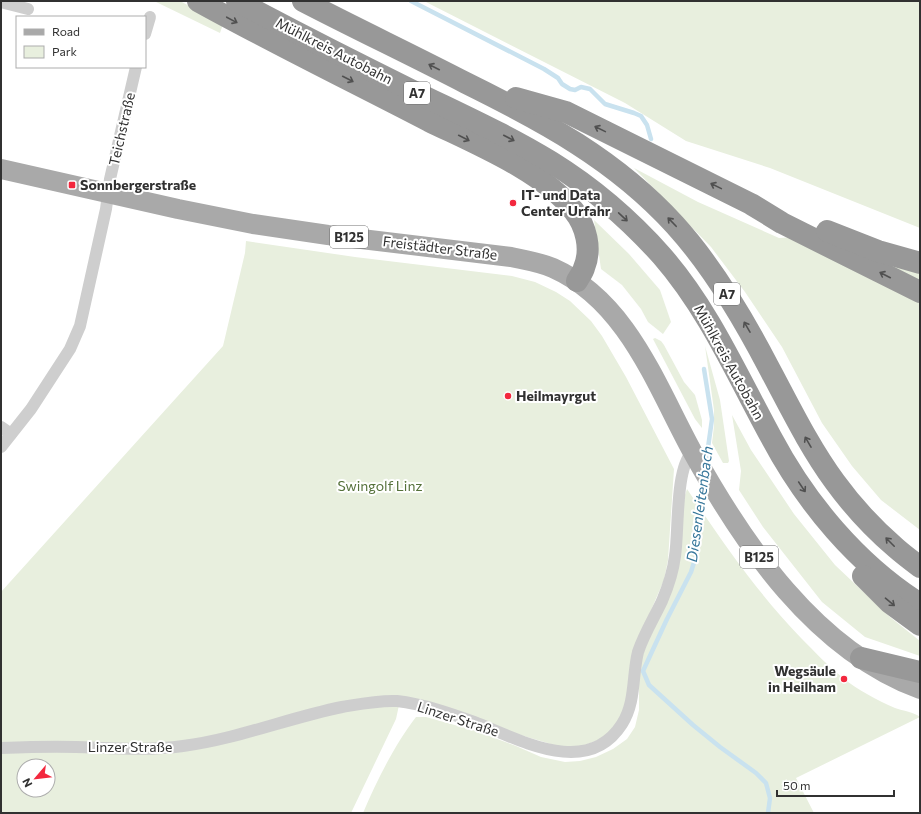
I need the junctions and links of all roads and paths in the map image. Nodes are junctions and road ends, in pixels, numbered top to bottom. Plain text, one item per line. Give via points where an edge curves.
1 (198, 1) edge
2 (237, 1) edge
3 (303, 1) edge
4 (1, 2) edge
5 (28, 9) dead end
6 (150, 17) dead end
7 (146, 31) edge
8 (136, 68) edge
9 (469, 84) junction
10 (1, 169) edge
11 (109, 192) junction
12 (751, 204) junction
13 (920, 263) edge
14 (577, 281) junction
15 (920, 292) edge
16 (1, 427) edge
17 (11, 434) junction
18 (1, 447) edge
19 (692, 452) junction
20 (833, 528) junction
21 (920, 567) edge
22 (920, 604) edge
23 (920, 625) edge
24 (861, 658) junction
25 (920, 672) edge
26 (920, 689) edge
27 (1, 748) edge

1 -> 14 highway via 506,159 548,187 574,211 586,231 586,264
2 -> 20 highway, Mühlkreis Autobahn / A7 via 512,139 552,162 614,208 664,258 701,308 772,440 804,490
9 -> 3 highway, A7
4 - 5 street
6 - 7 street
8 - 11 street, Teichstraße
12 -> 9 highway via 566,112
21 -> 9 highway, A7 via 896,548 852,504 834,481 799,426 731,300 676,225 628,180 584,147 528,114
10 - 11 main road, Freistädter Straße / B125
11 - 14 main road, Freistädter Straße / B125 via 253,224 511,257 552,267
11 - 17 street via 80,326 70,349 31,409
12 - 13 highway via 786,214 878,251
15 -> 12 highway via 782,223
14 - 19 main road, Freistädter Straße / B125 via 605,305 627,332
16 - 17 street
17 - 18 street
19 - 24 main road, B125 via 730,516 788,592 834,639
19 - 27 street, Linzer Straße via 688,456 680,488 671,575 638,653 634,689 624,722 605,742 582,752 565,752 534,746 428,707 385,701 321,711 182,746
20 - 22 highway, Mühlkreis Autobahn / A7 via 867,563
20 -> 23 highway via 853,566 890,603
24 - 25 highway
24 - 26 main road, B125 via 908,685

